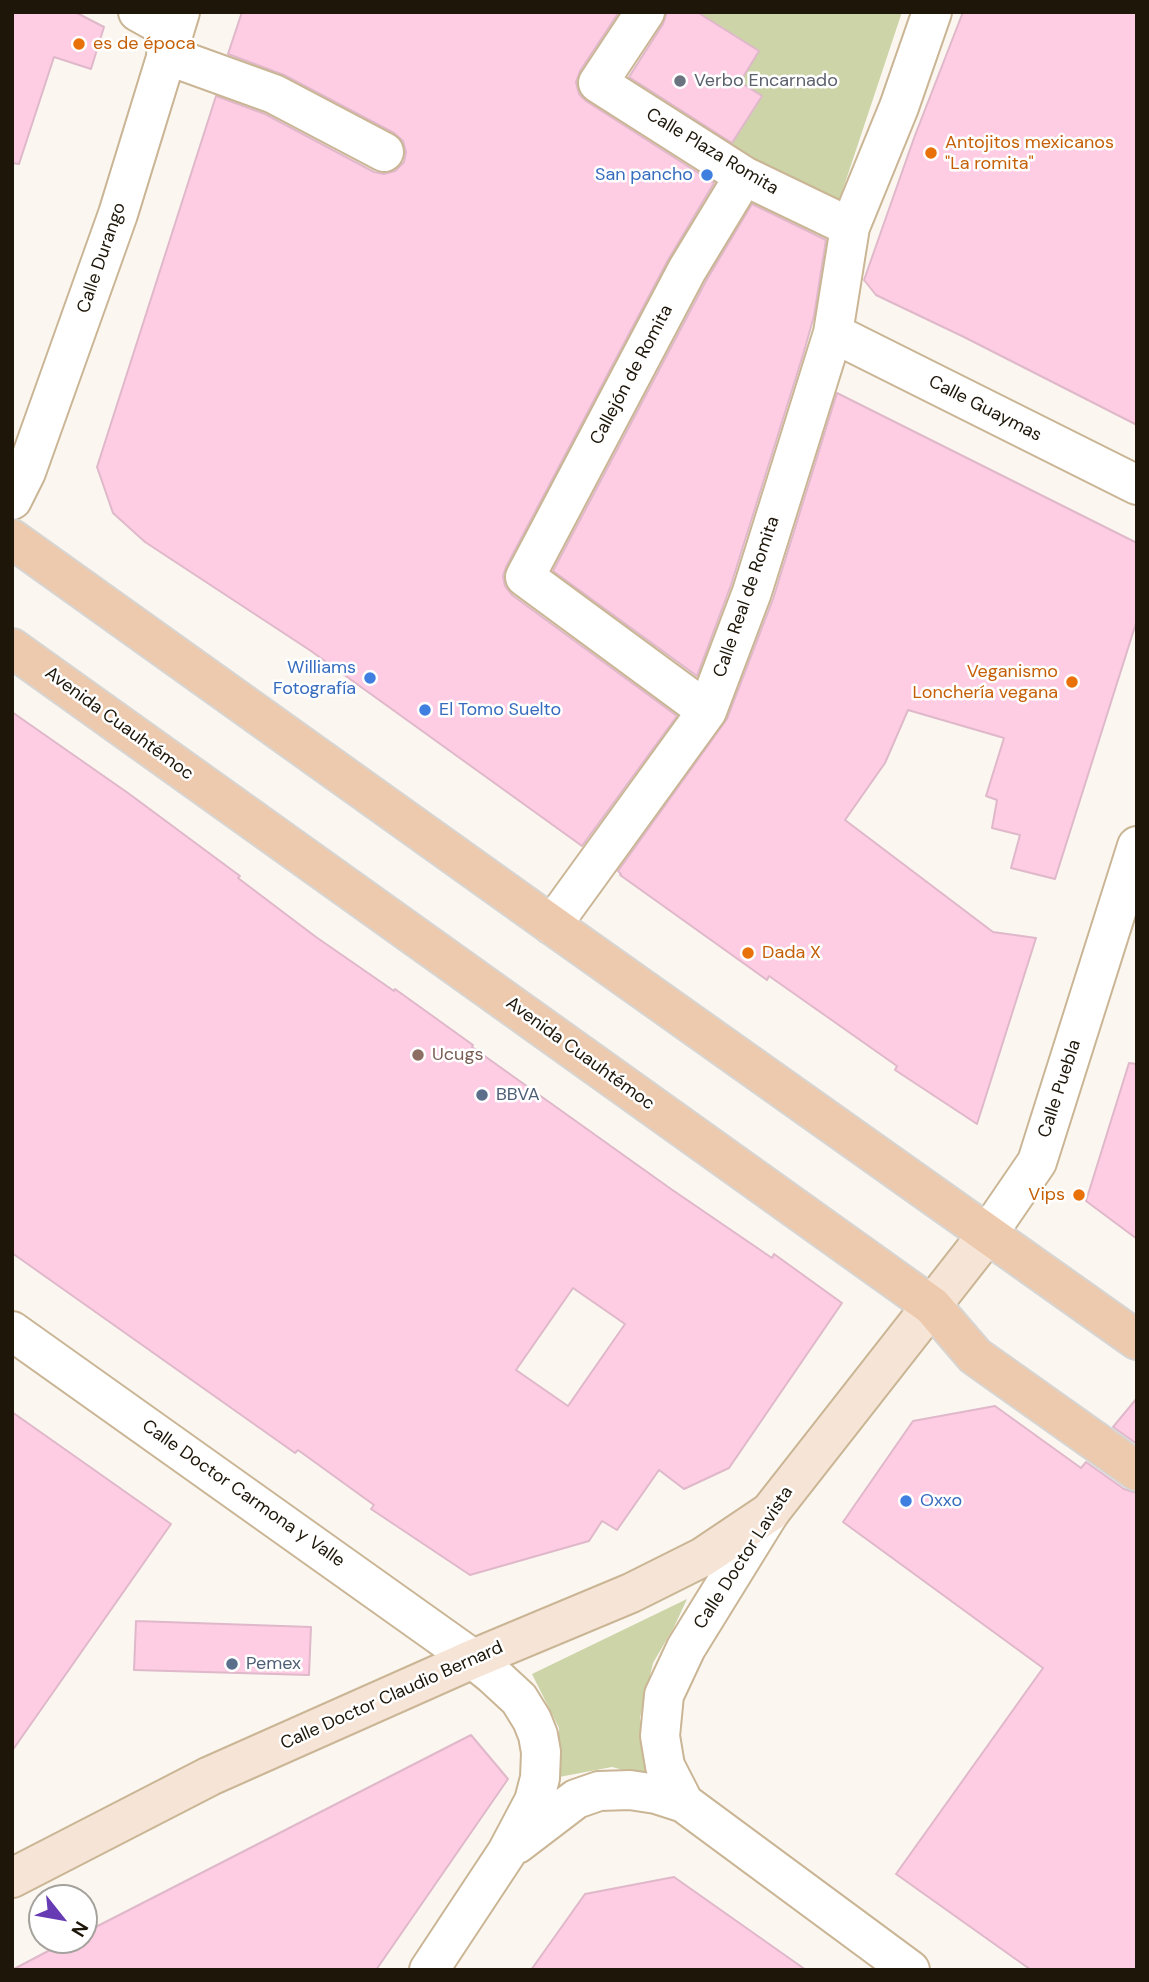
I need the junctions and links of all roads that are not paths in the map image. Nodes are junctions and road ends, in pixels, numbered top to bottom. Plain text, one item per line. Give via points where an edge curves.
1 (138, 12) edge
2 (645, 12) edge
3 (932, 12) edge
4 (173, 33) edge
5 (384, 152) dead end
6 (744, 176) junction
7 (850, 227) junction
8 (833, 333) junction
9 (1137, 485) edge
10 (12, 500) edge
11 (12, 539) edge
12 (12, 648) edge
13 (707, 711) junction
14 (1137, 846) edge
15 (551, 925) junction
16 (987, 1235) junction
17 (932, 1306) junction
18 (12, 1331) edge
19 (1137, 1340) edge
20 (1137, 1471) edge
21 (770, 1512) junction
22 (473, 1659) junction
23 (684, 1804) junction
24 (507, 1852) junction
25 (12, 1878) edge
26 (429, 1970) edge
27 (910, 1970) edge

1 - 4 street
2 - 6 street, Calle Plaza Romita via 598,83
3 - 7 street
4 - 5 street via 274,94
4 - 10 street, Calle Durango via 118,214
6 - 7 street, Calle Plaza Romita
6 - 13 street, Callejón de Romita via 687,270 525,577
7 - 8 street, Calle Real de Romita
8 - 9 street, Calle Guaymas
8 - 13 street, Calle Real de Romita via 752,592
11 - 15 main road
12 - 17 main road, Avenida Cuauhtémoc
13 - 15 street, Calle Real de Romita
14 - 16 street, Calle Puebla via 1037,1162
15 - 16 main road
16 - 17 street, Calle Puebla
16 - 19 main road
17 - 20 main road, Avenida Cuauhtémoc via 975,1356
17 - 21 street, Calle Doctor Lavista
18 - 22 street, Calle Doctor Carmona y Valle
21 - 22 street, Calle Doctor Claudio Bernard via 703,1557 631,1593
21 - 23 street, Calle Doctor Lavista via 686,1648 664,1695 660,1736 665,1766
22 - 24 street, Calle Doctor Carmona y Valle via 519,1699 532,1720 541,1752 534,1801
22 - 25 street, Calle Doctor Claudio Bernard via 210,1776
23 - 24 street via 630,1790 599,1791 576,1799
23 - 27 street
24 - 26 street

